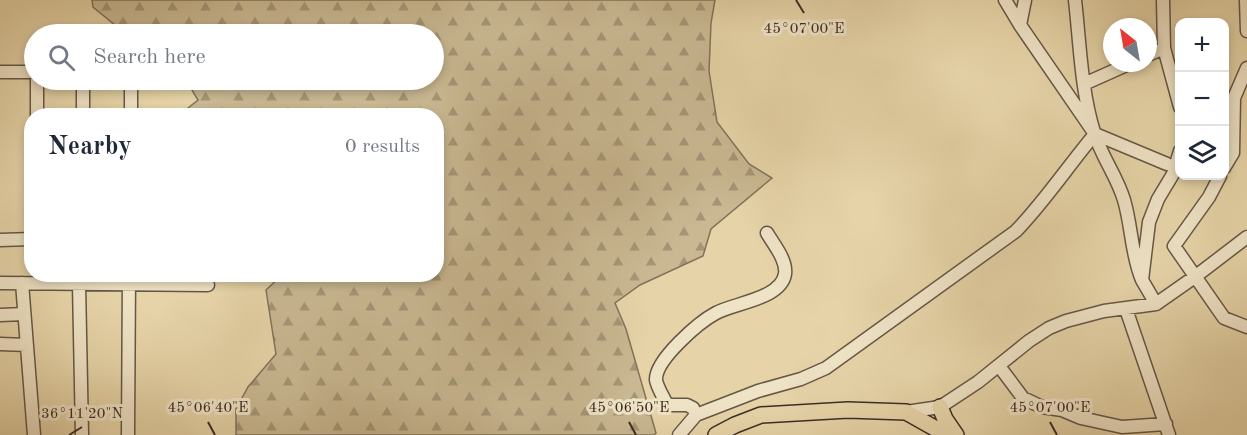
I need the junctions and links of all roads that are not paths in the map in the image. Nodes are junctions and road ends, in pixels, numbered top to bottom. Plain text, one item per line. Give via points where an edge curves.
1 (1005, 0) edge
2 (1025, 0) edge
3 (1075, 0) edge
4 (1163, 0) edge
5 (1246, 0) edge
6 (1020, 25) junction
7 (1247, 31) edge
8 (1164, 48) junction
9 (1157, 51) edge
10 (1247, 68) edge
11 (0, 72) edge
12 (24, 72) edge
13 (1111, 72) edge
14 (1084, 84) junction
15 (37, 90) edge
16 (83, 90) edge
17 (131, 90) edge
18 (1175, 92) edge
19 (37, 108) edge
20 (83, 108) edge
21 (131, 108) edge
22 (1230, 120) edge
23 (1095, 134) junction
24 (1229, 160) edge
25 (1167, 164) dead end
26 (1175, 166) edge
27 (1218, 180) edge
28 (767, 233) dead end
29 (1247, 237) edge
30 (24, 239) edge
31 (0, 240) edge
32 (1196, 276) junction
33 (1142, 280) junction
34 (99, 282) edge
35 (129, 282) edge
36 (168, 282) edge
37 (0, 283) edge
38 (22, 284) junction
39 (79, 284) junction
40 (208, 285) dead end
41 (1156, 304) junction
42 (1126, 309) junction
43 (24, 314) junction
44 (0, 315) edge
45 (1247, 327) edge
46 (0, 344) edge
47 (27, 345) junction
48 (999, 366) junction
49 (940, 407) junction
50 (906, 412) junction
51 (696, 415) junction
52 (1168, 430) edge
53 (34, 435) edge
54 (82, 435) edge
55 (128, 435) edge
56 (679, 435) edge
57 (716, 435) edge
58 (947, 435) edge
59 (956, 435) edge

1 - 6 street
2 - 6 street
3 - 14 street
4 - 8 street
5 - 7 street
6 - 23 street
8 - 9 street
8 - 18 street
10 - 22 street via 1234,98
11 - 12 street
13 - 14 street
14 - 23 street
15 - 19 street
16 - 20 street
17 - 21 street
22 - 24 street via 1233,153
23 - 25 street
23 - 33 street via 1123,196
23 - 51 street via 1016,231 826,368
26 - 33 street via 1149,222
27 - 32 street via 1174,246
28 - 51 street via 784,261 782,284 764,296 716,313 679,342 660,366 656,380 666,401 687,405
29 - 32 street
30 - 31 street
32 - 41 street
32 - 45 street via 1224,318
33 - 41 street
34 - 39 street
35 - 55 street
36 - 40 street
37 - 38 street
38 - 39 street
38 - 43 street
39 - 54 street
41 - 42 street
42 - 48 street via 1080,316 1049,328
42 - 52 street
43 - 44 street
43 - 47 street
46 - 47 street
47 - 53 street
48 - 49 street
48 - 52 street via 1023,398 1042,407 1122,427
49 - 50 street
49 - 59 main road
50 - 57 main road via 848,410 761,415
50 - 58 main road
51 - 56 street

